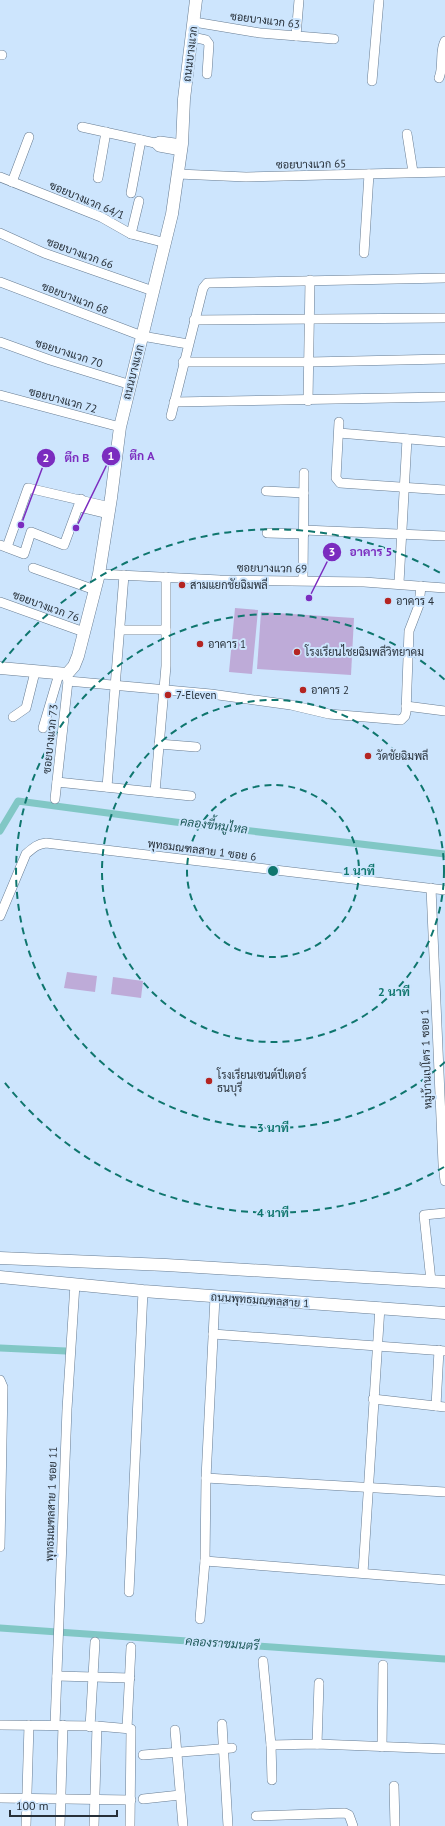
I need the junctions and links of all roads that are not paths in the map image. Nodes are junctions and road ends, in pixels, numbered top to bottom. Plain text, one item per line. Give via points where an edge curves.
1 (196, 0) edge
2 (299, 0) edge
3 (380, 0) edge
4 (194, 22) junction
5 (296, 36) junction
6 (192, 37) junction
7 (334, 39) dead end
8 (445, 41) edge
9 (207, 74) dead end
10 (440, 78) dead end
11 (372, 82) dead end
12 (82, 127) dead end
13 (106, 132) junction
14 (407, 134) dead end
15 (28, 137) dead end
16 (141, 140) junction
17 (181, 147) junction
18 (413, 172) junction
19 (445, 172) edge
20 (178, 174) junction
21 (369, 174) junction
22 (0, 177) edge
23 (98, 178) dead end
24 (12, 182) junction
25 (131, 193) dead end
26 (139, 201) dead end
27 (0, 233) edge
28 (132, 234) junction
29 (166, 243) junction
30 (364, 253) dead end
31 (445, 278) edge
32 (310, 280) junction
33 (0, 282) edge
34 (153, 291) junction
35 (445, 318) edge
36 (194, 320) junction
37 (309, 320) junction
38 (142, 336) junction
39 (0, 342) edge
40 (188, 344) junction
41 (445, 359) edge
42 (184, 362) junction
43 (309, 362) junction
44 (131, 385) junction
45 (0, 395) edge
46 (445, 397) edge
47 (308, 401) junction
48 (174, 402) junction
49 (171, 416) dead end
50 (339, 422) dead end
51 (120, 427) junction
52 (339, 433) junction
53 (407, 438) junction
54 (445, 442) edge
55 (304, 473) dead end
56 (404, 487) junction
57 (445, 490) edge
58 (266, 491) dead end
59 (304, 493) junction
60 (80, 503) junction
61 (109, 511) junction
62 (304, 532) junction
63 (267, 533) dead end
64 (402, 534) junction
65 (445, 536) edge
66 (3, 546) edge
67 (33, 568) dead end
68 (99, 574) junction
69 (124, 575) junction
70 (166, 577) junction
71 (304, 580) junction
72 (399, 583) junction
73 (421, 586) junction
74 (445, 588) edge
75 (95, 590) junction
76 (0, 602) edge
77 (120, 630) junction
78 (166, 630) junction
79 (84, 632) junction
80 (0, 668) edge
81 (36, 672) junction
82 (64, 677) junction
83 (116, 686) junction
84 (164, 691) junction
85 (406, 706) junction
86 (445, 711) edge
87 (12, 717) dead end
88 (43, 728) dead end
89 (159, 744) junction
90 (196, 747) dead end
91 (57, 782) junction
92 (106, 787) junction
93 (155, 792) junction
94 (191, 796) dead end
95 (55, 799) dead end
96 (431, 888) junction
97 (445, 890) edge
98 (0, 916) edge
99 (445, 1181) edge
100 (445, 1213) edge
101 (0, 1251) edge
102 (0, 1258) edge
103 (77, 1260) junction
104 (0, 1277) edge
105 (431, 1281) junction
106 (445, 1282) edge
107 (0, 1284) edge
108 (75, 1284) junction
109 (143, 1291) junction
110 (215, 1297) junction
111 (380, 1308) junction
112 (445, 1313) edge
113 (213, 1334) junction
114 (376, 1346) junction
115 (442, 1350) edge
116 (0, 1380) edge
117 (373, 1399) junction
118 (441, 1407) edge
119 (0, 1475) edge
120 (206, 1478) junction
121 (369, 1488) junction
122 (445, 1492) edge
123 (0, 1548) edge
124 (205, 1561) junction
125 (363, 1573) junction
126 (445, 1580) edge
127 (129, 1592) dead end
128 (200, 1619) dead end
129 (95, 1642) dead end
130 (131, 1647) dead end
131 (264, 1661) dead end
132 (383, 1665) dead end
133 (58, 1676) junction
134 (93, 1677) junction
135 (130, 1678) junction
136 (319, 1683) dead end
137 (0, 1724) edge
138 (222, 1724) dead end
139 (29, 1725) junction
140 (59, 1725) junction
141 (93, 1726) junction
142 (127, 1728) junction
143 (175, 1730) dead end
144 (317, 1744) junction
145 (271, 1745) junction
146 (382, 1747) junction
147 (232, 1748) dead end
148 (222, 1749) junction
149 (445, 1750) edge
150 (177, 1753) junction
151 (143, 1755) dead end
152 (272, 1780) dead end
153 (394, 1786) dead end
154 (180, 1795) junction
155 (27, 1797) junction
156 (0, 1798) edge
157 (61, 1798) junction
158 (95, 1799) junction
159 (143, 1799) dead end
160 (130, 1800) junction
161 (256, 1816) dead end
162 (26, 1826) edge
163 (60, 1826) edge
164 (94, 1826) edge
165 (130, 1826) edge
166 (182, 1826) edge
167 (228, 1826) edge
168 (353, 1826) edge
169 (395, 1826) edge

1 - 4 main road, ถนนบางแวก
2 - 5 street
3 - 11 street
4 - 5 street, ซอยบางแวก 63
4 - 6 main road, ถนนบางแวก
5 - 7 street, ซอยบางแวก 63
6 - 9 street via 206,40 209,44
6 - 17 main road, ถนนบางแวก
8 - 10 street
12 - 13 street
13 - 16 street
13 - 23 street
14 - 18 street
15 - 24 street
16 - 17 street via 159,147
16 - 25 street
17 - 20 main road, ถนนบางแวก
18 - 19 street, ซอยบางแวก 65
18 - 21 street, ซอยบางแวก 65
20 - 21 street, ซอยบางแวก 65 via 246,178
20 - 29 main road, ถนนบางแวก
21 - 30 street
22 - 24 street, ซอยบางแวก 64/1
24 - 28 street, ซอยบางแวก 64/1 via 101,217
26 - 28 street
27 - 34 street, ซอยบางแวก 66 via 44,253
28 - 29 street, ซอยบางแวก 64/1
29 - 34 main road, ถนนบางแวก
31 - 32 street
32 - 36 street via 207,283 203,288
32 - 37 street
33 - 38 street, ซอยบางแวก 68
34 - 38 main road, ถนนบางแวก
35 - 37 street
36 - 37 street
36 - 40 street
37 - 43 street
38 - 40 street, ซอยบางแวก 68
38 - 44 main road, ถนนบางแวก
39 - 44 street, ซอยบางแวก 70
40 - 42 street
41 - 43 street
42 - 43 street
42 - 48 street
43 - 47 street
44 - 51 main road, ถนนบางแวก
45 - 51 street, ซอยบางแวก 72
46 - 47 street
47 - 48 street
48 - 49 street
50 - 52 street
51 - 61 main road, ถนนบางแวก
52 - 53 street
52 - 56 street via 336,478 340,483
53 - 54 street
53 - 56 street
55 - 59 street
56 - 57 street
56 - 64 street
58 - 59 street
59 - 62 street
60 - 61 street
60 - 66 street via 28,488
60 - 66 street via 64,545 31,532 24,554
61 - 68 main road, ถนนบางแวก
62 - 63 street
62 - 64 street
62 - 71 street
64 - 65 street
64 - 72 street
67 - 75 street
68 - 69 street, ซอยบางแวก 69
68 - 75 main road, ถนนบางแวก
69 - 70 street, ซอยบางแวก 69
69 - 77 street
70 - 71 street, ซอยบางแวก 69
70 - 78 street
71 - 72 street, ซอยบางแวก 69
72 - 73 street, ซอยบางแวก 69
73 - 74 street, ซอยบางแวก 69
73 - 85 street via 419,605 409,631
75 - 79 main road, ถนนบางแวก
76 - 79 street, ซอยบางแวก 76
77 - 78 street
77 - 83 street
78 - 84 street
79 - 82 main road, ถนนบางแวก via 74,666
80 - 81 main road
81 - 82 main road
81 - 87 street via 26,708
82 - 83 street
82 - 88 street
82 - 91 street, ซอยบางแวก 73
83 - 84 street
83 - 92 street
84 - 85 street via 210,694 291,705 329,714 393,720 404,718
84 - 89 street
85 - 86 street
89 - 90 street
89 - 93 street
91 - 92 street
91 - 95 street, ซอยบางแวก 73
92 - 93 street
93 - 94 street
96 - 97 street, พุทธมณฑลสาย 1 ซอย 6
96 - 98 street, พุทธมณฑลสาย 1 ซอย 6 via 46,843 40,844 26,854
96 - 99 street, หมู่บ้านเปโตร 1 ซอย 1
100 - 105 street via 424,1215
101 - 103 main road
102 - 103 main road
103 - 105 main road
104 - 108 main road, ถนนพุทธมณฑลสาย 1
105 - 106 main road
107 - 108 main road, ถนนพุทธมณฑลสาย 1
108 - 109 main road, ถนนพุทธมณฑลสาย 1
108 - 133 street, พุทธมณฑลสาย 1 ซอย 11 via 58,1613
109 - 110 main road, ถนนพุทธมณฑลสาย 1
109 - 127 street
110 - 111 main road, ถนนพุทธมณฑลสาย 1
110 - 113 street
111 - 112 main road, ถนนพุทธมณฑลสาย 1
111 - 114 street
113 - 114 street
113 - 120 street
114 - 115 street
114 - 117 street
115 - 118 street
116 - 119 street via 3,1387
117 - 118 street
117 - 121 street
119 - 123 street
120 - 121 street
120 - 124 street
121 - 122 street
121 - 125 street
124 - 125 street
124 - 128 street
125 - 126 street
129 - 134 street
130 - 135 street
131 - 145 street
132 - 146 street
133 - 134 street
133 - 140 street, พุทธมณฑลสาย 1 ซอย 11
134 - 135 street
134 - 141 street
135 - 142 street
136 - 144 street
137 - 139 street
138 - 148 street
139 - 140 street
139 - 155 street
140 - 141 street
140 - 157 street, พุทธมณฑลสาย 1 ซอย 11
141 - 142 street
141 - 158 street
142 - 160 street via 132,1731
143 - 150 street
144 - 145 street
144 - 146 street
145 - 152 street
146 - 149 street
147 - 148 street
148 - 150 street
148 - 167 street
150 - 151 street
150 - 154 street
153 - 169 street
154 - 159 street
154 - 166 street
155 - 156 street
155 - 157 street
155 - 162 street
157 - 158 street
157 - 163 street, พุทธมณฑลสาย 1 ซอย 11
158 - 160 street
158 - 164 street
160 - 165 street
161 - 168 street via 345,1813 349,1815

